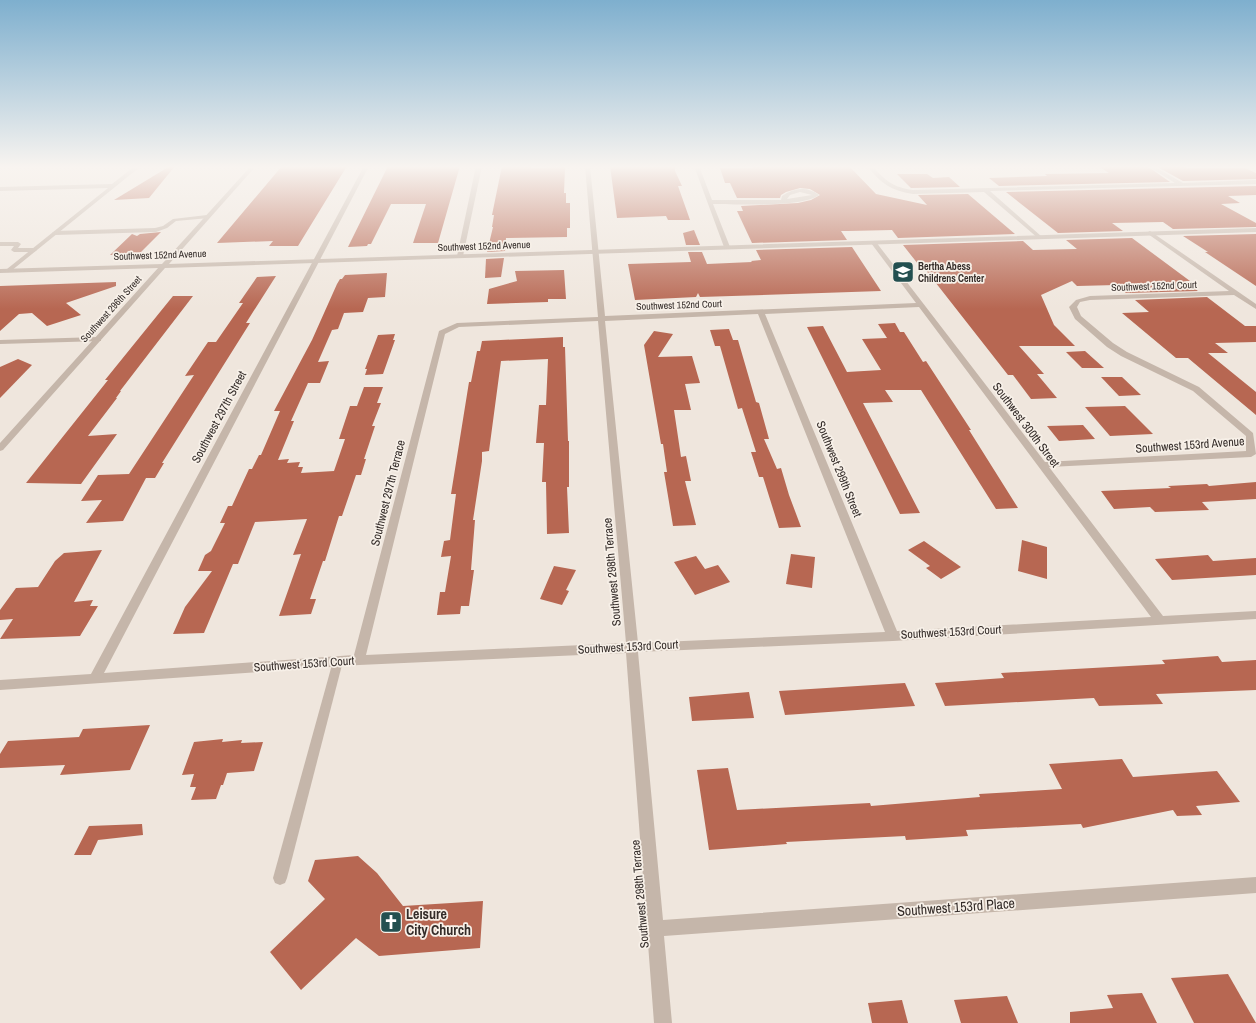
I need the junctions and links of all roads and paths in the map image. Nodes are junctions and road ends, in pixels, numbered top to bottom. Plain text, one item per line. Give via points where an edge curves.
1 (79, 214) edge
2 (210, 214) edge
3 (340, 214) edge
4 (469, 214) edge
5 (592, 214) edge
6 (714, 214) edge
7 (1012, 214) edge
8 (207, 217) junction
9 (1256, 230) edge
10 (55, 233) junction
11 (1150, 233) junction
12 (1039, 237) junction
13 (874, 243) junction
14 (0, 244) edge
15 (727, 247) junction
16 (34, 250) junction
17 (596, 252) junction
18 (460, 256) junction
19 (315, 261) junction
20 (164, 265) junction
21 (0, 270) edge
22 (9, 270) junction
23 (1236, 293) junction
24 (920, 305) junction
25 (1256, 307) edge
26 (762, 312) junction
27 (601, 318) junction
28 (442, 333) joint
29 (98, 339) junction
30 (0, 342) edge
31 (1196, 388) joint
32 (0, 448) edge
33 (1041, 465) junction
34 (1256, 615) edge
35 (1160, 620) junction
36 (894, 636) junction
37 (632, 646) junction
38 (359, 660) junction
39 (338, 661) junction
40 (94, 679) junction
41 (0, 685) edge
42 (280, 878) dead end
43 (1256, 885) edge
44 (656, 929) junction
45 (663, 1023) edge

1 - 10 street
2 - 8 street, Southwest 296th Street
3 - 19 street, Southwest 297th Street
4 - 18 street
5 - 17 street, Southwest 298th Terrace
6 - 15 street
7 - 12 street
8 - 10 lane via 175,220 156,230
8 - 20 street, Southwest 296th Street
9 - 11 street, Southwest 152nd Avenue
10 - 16 street
11 - 12 street, Southwest 152nd Avenue
11 - 23 street
12 - 13 street, Southwest 152nd Avenue
13 - 15 street, Southwest 152nd Avenue
13 - 24 street, Southwest 300th Street
14 - 16 lane via 18,244 14,250
15 - 17 street, Southwest 152nd Avenue
16 - 22 street
17 - 18 street, Southwest 152nd Avenue
17 - 27 street, Southwest 298th Terrace
18 - 19 street, Southwest 152nd Avenue
19 - 20 street, Southwest 152nd Avenue
19 - 40 street, Southwest 297th Street
20 - 22 street, Southwest 152nd Avenue
20 - 29 street, Southwest 296th Street
21 - 22 street, Southwest 152nd Avenue
23 - 25 street
23 - 31 street, Southwest 152nd Court via 1090,298 1082,299 1075,304 1074,311 1078,317 1110,345
24 - 26 street, Southwest 152nd Court
24 - 33 street, Southwest 300th Street
26 - 27 street, Southwest 152nd Court
26 - 36 street, Southwest 299th Street
27 - 28 street, Southwest 152nd Court via 457,325
27 - 37 street, Southwest 298th Terrace
28 - 38 street, Southwest 297th Terrace
29 - 30 street
29 - 32 street, Southwest 296th Street
31 - 33 street, Southwest 153rd Avenue via 1250,435 1251,454
33 - 35 street, Southwest 300th Street
34 - 35 street, Southwest 153rd Court
35 - 36 street, Southwest 153rd Court
36 - 37 street, Southwest 153rd Court
37 - 38 street, Southwest 153rd Court
37 - 44 street, Southwest 298th Terrace
38 - 39 street, Southwest 153rd Court
39 - 40 street, Southwest 153rd Court
39 - 42 lane
40 - 41 street, Southwest 153rd Court
43 - 44 street, Southwest 153rd Place
44 - 45 street, Southwest 298th Terrace

